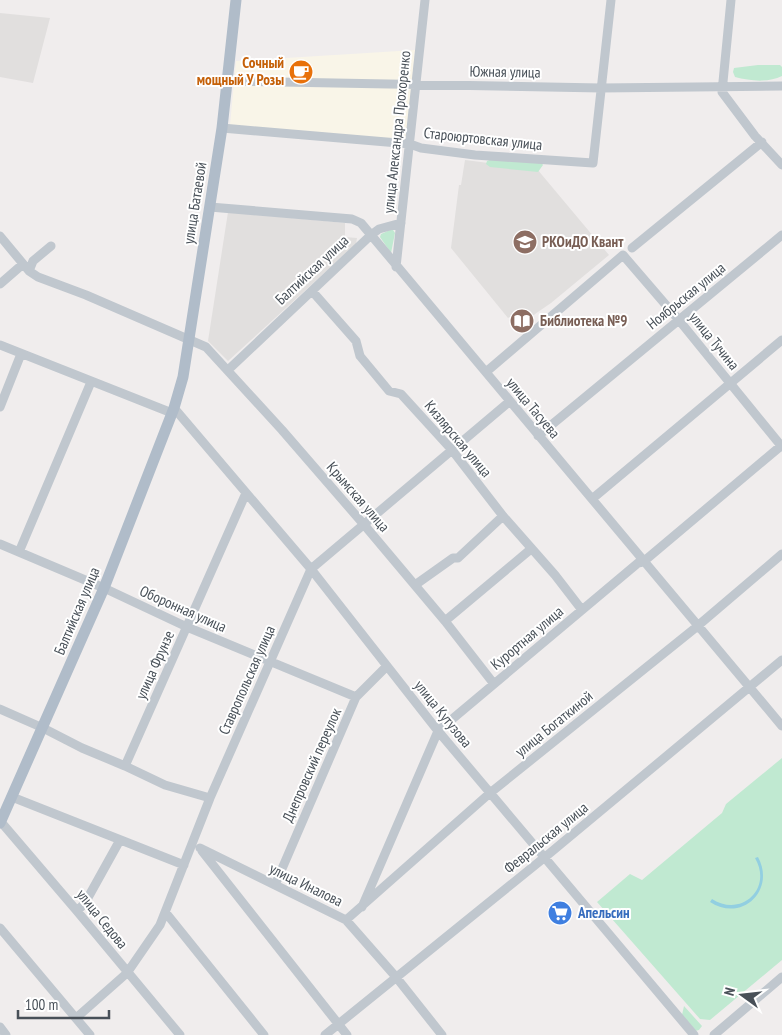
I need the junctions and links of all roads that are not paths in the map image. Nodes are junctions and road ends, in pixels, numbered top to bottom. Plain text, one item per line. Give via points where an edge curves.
1 (236, 0) edge
2 (425, 0) edge
3 (610, 0) edge
4 (731, 0) edge
5 (228, 80) junction
6 (415, 84) junction
7 (782, 86) edge
8 (722, 87) junction
9 (601, 88) junction
10 (222, 128) junction
11 (762, 142) junction
12 (410, 144) junction
13 (782, 165) edge
14 (210, 207) junction
15 (401, 223) junction
16 (371, 235) junction
17 (782, 235) edge
18 (0, 236) edge
19 (52, 246) dead end
20 (632, 248) dead end
21 (396, 267) junction
22 (26, 268) junction
23 (0, 284) edge
24 (312, 291) junction
25 (678, 319) junction
26 (782, 340) edge
27 (189, 341) junction
28 (0, 345) edge
29 (21, 354) junction
30 (228, 370) junction
31 (486, 372) junction
32 (91, 382) junction
33 (730, 383) junction
34 (509, 402) junction
35 (0, 407) edge
36 (173, 411) junction
37 (538, 436) junction
38 (782, 446) edge
39 (452, 450) junction
40 (246, 493) junction
41 (592, 499) junction
42 (503, 516) junction
43 (363, 524) junction
44 (1, 548) edge
45 (531, 549) junction
46 (18, 552) junction
47 (782, 554) edge
48 (643, 562) junction
49 (311, 569) junction
50 (415, 585) junction
51 (104, 588) junction
52 (582, 610) junction
53 (445, 622) junction
54 (698, 626) junction
55 (187, 627) junction
56 (782, 660) edge
57 (270, 662) junction
58 (387, 666) junction
59 (494, 684) junction
60 (749, 688) junction
61 (356, 697) junction
62 (0, 709) edge
63 (782, 726) edge
64 (43, 728) junction
65 (438, 731) junction
66 (125, 766) junction
67 (490, 793) junction
68 (12, 798) junction
69 (210, 798) junction
70 (0, 822) edge
71 (120, 840) junction
72 (196, 845) junction
73 (544, 858) junction
74 (184, 866) junction
75 (274, 885) junction
76 (362, 907) junction
77 (78, 911) junction
78 (166, 914) junction
79 (346, 920) junction
80 (0, 928) edge
81 (127, 973) junction
82 (396, 977) junction
83 (782, 977) edge
84 (76, 1018) junction
85 (338, 1024) junction
86 (0, 1027) edge
87 (6, 1035) edge
88 (90, 1035) edge
89 (180, 1035) edge
90 (264, 1035) edge
91 (325, 1035) edge
92 (348, 1035) edge
93 (442, 1035) edge
94 (694, 1035) edge
95 (714, 1035) edge

1 - 5 main road, улица Батаевой
2 - 6 street, улица Александра Прохоренко
3 - 9 street
4 - 8 street
5 - 6 street, Южная улица
5 - 10 main road, улица Батаевой
6 - 9 street, Южная улица
6 - 12 street, улица Александра Прохоренко
7 - 8 street, Южная улица
8 - 9 street, Южная улица
8 - 11 street via 722,92
9 - 12 street, Староюртовская улица via 593,163 475,155
10 - 12 street, Староюртовская улица
10 - 14 main road, улица Батаевой
11 - 13 street
11 - 20 street
12 - 15 street, улица Александра Прохоренко
14 - 16 street, улица Тасуева via 352,219
14 - 27 main road, улица Батаевой
15 - 16 street, Балтийская улица
15 - 21 street, улица Александра Прохоренко
16 - 21 street, улица Тасуева
16 - 24 street, Балтийская улица
17 - 25 street, Ноябрьская улица
18 - 22 street
19 - 22 street
21 - 31 street, улица Тасуева
22 - 23 street
22 - 27 street, Крымская улица via 38,277
24 - 30 street, Балтийская улица
24 - 39 street, Кизлярская улица via 356,341 360,356 390,391 402,394
25 - 31 street, улица Тучина via 623,255
25 - 33 street, улица Тучина
25 - 37 street, Ноябрьская улица
26 - 33 street
27 - 30 street, Крымская улица via 206,347
27 - 36 main road, улица Батаевой
28 - 29 street
29 - 32 street
29 - 35 street
30 - 43 street, Крымская улица
31 - 34 street, улица Тасуева
32 - 36 street
32 - 46 street
33 - 38 street, улица Тучина
33 - 41 street
34 - 37 street, улица Тасуева
34 - 39 street, Ставропольская улица
36 - 40 street, улица Кутузова
36 - 51 main road, Балтийская улица
37 - 41 street, улица Тасуева
38 - 48 street, Курортная улица
39 - 42 street, Кизлярская улица
39 - 43 street, Ставропольская улица
40 - 49 street, улица Кутузова
40 - 55 street, улица Фрунзе
41 - 48 street, улица Тасуева
42 - 45 street, Кизлярская улица
42 - 50 street via 458,558 453,558
43 - 49 street, Ставропольская улица
43 - 50 street, Крымская улица
44 - 46 street, Оборонная улица
45 - 52 street, Кизлярская улица
45 - 53 street
46 - 51 street, Оборонная улица
47 - 54 street, улица Богаткиной
48 - 52 street, Курортная улица
48 - 54 street, улица Тасуева
49 - 57 street, Ставропольская улица
49 - 58 street, улица Кутузова
50 - 53 street, Крымская улица
51 - 55 street, Оборонная улица
51 - 64 main road, Балтийская улица
52 - 59 street, Курортная улица
53 - 59 street, Крымская улица
54 - 60 street, улица Тасуева
54 - 67 street, улица Богаткиной
55 - 57 street, Оборонная улица
55 - 66 street, улица Фрунзе
56 - 60 street, Февральская улица
57 - 61 street, Оборонная улица
57 - 69 street, Ставропольская улица
58 - 61 street, Днепровский переулок
58 - 65 street, улица Кутузова
59 - 65 street, Курортная улица
60 - 63 street, улица Тасуева
60 - 73 street, Февральская улица
61 - 75 street, Днепровский переулок
62 - 64 street
64 - 66 street
64 - 68 main road, Балтийская улица
65 - 67 street, улица Кутузова
65 - 76 street, Курортная улица
66 - 69 street via 165,785
67 - 73 street, улица Кутузова
67 - 76 street, улица Богаткиной
68 - 70 main road, Балтийская улица
68 - 71 street
69 - 72 street, Ставропольская улица
70 - 77 street, улица Седова
71 - 74 street
71 - 77 street via 86,903
72 - 74 street, Ставропольская улица
72 - 75 street, улица Иналова
72 - 85 street
73 - 82 street, Февральская улица
73 - 94 street, улица Кутузова
74 - 78 street, Ставропольская улица
75 - 79 street, улица Иналова
76 - 79 street, улица Богаткиной
77 - 81 street, улица Седова
78 - 81 street, Ставропольская улица
78 - 90 street
79 - 82 street, улица Иналова
80 - 84 street
81 - 84 street, Ставропольская улица
81 - 89 street, улица Седова
82 - 85 street, Февральская улица
82 - 93 street, улица Иналова
83 - 95 street
84 - 88 street
85 - 91 street, Февральская улица
85 - 92 street
86 - 87 street

